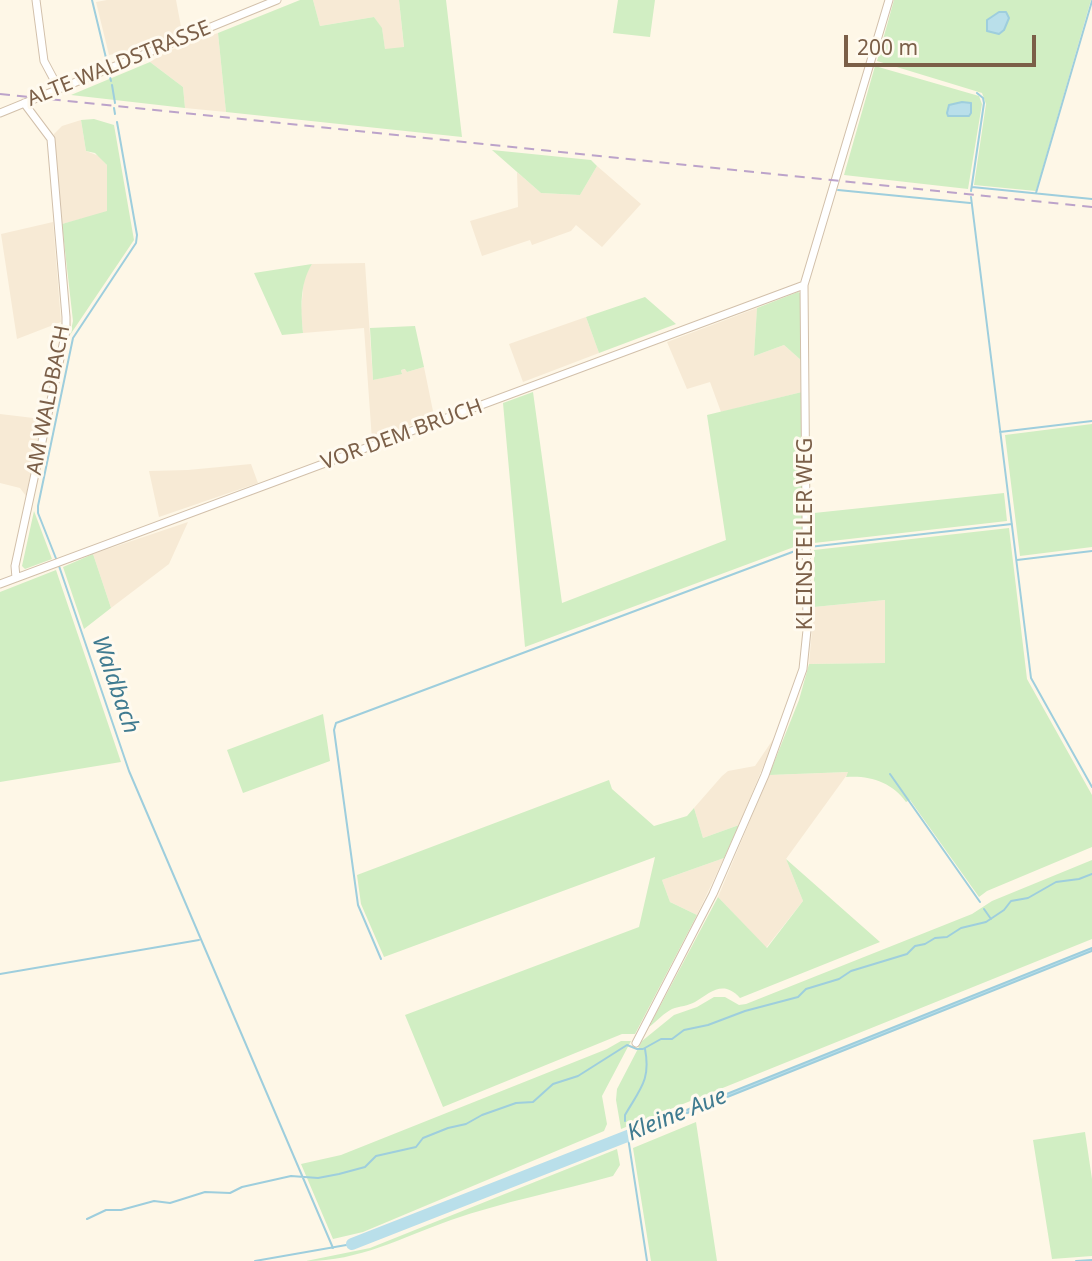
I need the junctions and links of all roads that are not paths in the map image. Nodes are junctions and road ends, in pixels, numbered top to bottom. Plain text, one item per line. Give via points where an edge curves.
1 (36, 0) edge
2 (276, 0) edge
3 (889, 0) edge
4 (59, 89) junction
5 (24, 103) junction
6 (0, 113) edge
7 (804, 285) junction
8 (16, 578) junction
9 (0, 584) edge
10 (636, 1043) dead end

1 - 4 street via 44,61
2 - 4 street, ALTE WALDSTRASSE
3 - 7 street, KLEINSTELLER WEG
4 - 5 street, ALTE WALDSTRASSE
5 - 6 street, ALTE WALDSTRASSE
5 - 8 street, AM WALDBACH via 51,139 66,317
7 - 8 street, VOR DEM BRUCH
7 - 10 street, KLEINSTELLER WEG via 807,630 803,669 765,775 713,894
8 - 9 street, VOR DEM BRUCH

